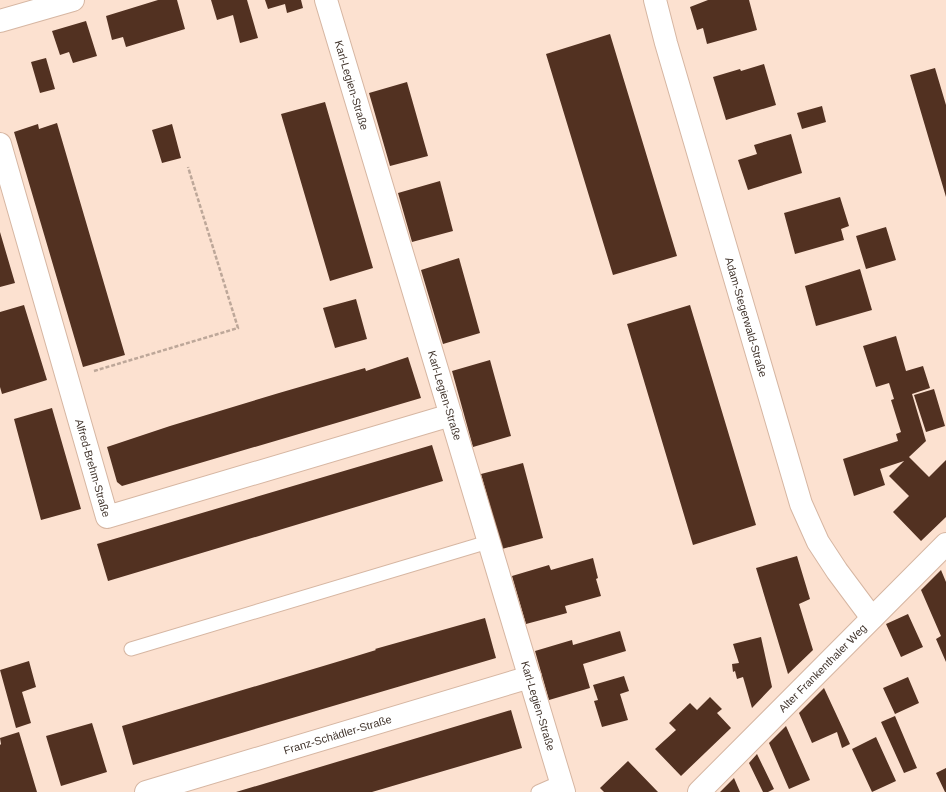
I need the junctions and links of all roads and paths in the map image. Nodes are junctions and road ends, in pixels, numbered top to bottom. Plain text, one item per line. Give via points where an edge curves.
1 (73, 0) edge
2 (326, 0) edge
3 (655, 0) edge
4 (0, 21) edge
5 (0, 144) edge
6 (188, 167) dead end
7 (67, 379) junction
8 (451, 415) junction
9 (488, 542) junction
10 (946, 544) edge
11 (872, 618) junction
12 (131, 649) dead end
13 (530, 677) junction
14 (563, 787) edge
15 (146, 792) edge
16 (538, 792) edge
17 (699, 792) edge

1 - 4 street
2 - 8 street, Karl-Legien-Straße
3 - 11 street, Adam-Stegerwald-Straße via 801,504 818,542
5 - 7 street, Alfred-Brehm-Straße
6 - 7 path via 238,328
7 - 8 street, Alfred-Brehm-Straße via 107,517
8 - 9 street, Karl-Legien-Straße
9 - 12 lane
9 - 13 street, Karl-Legien-Straße
10 - 11 street, Alter Frankenthaler Weg
11 - 17 street, Alter Frankenthaler Weg
13 - 14 street, Karl-Legien-Straße
13 - 15 street, Franz-Schädler-Straße
14 - 16 lane

